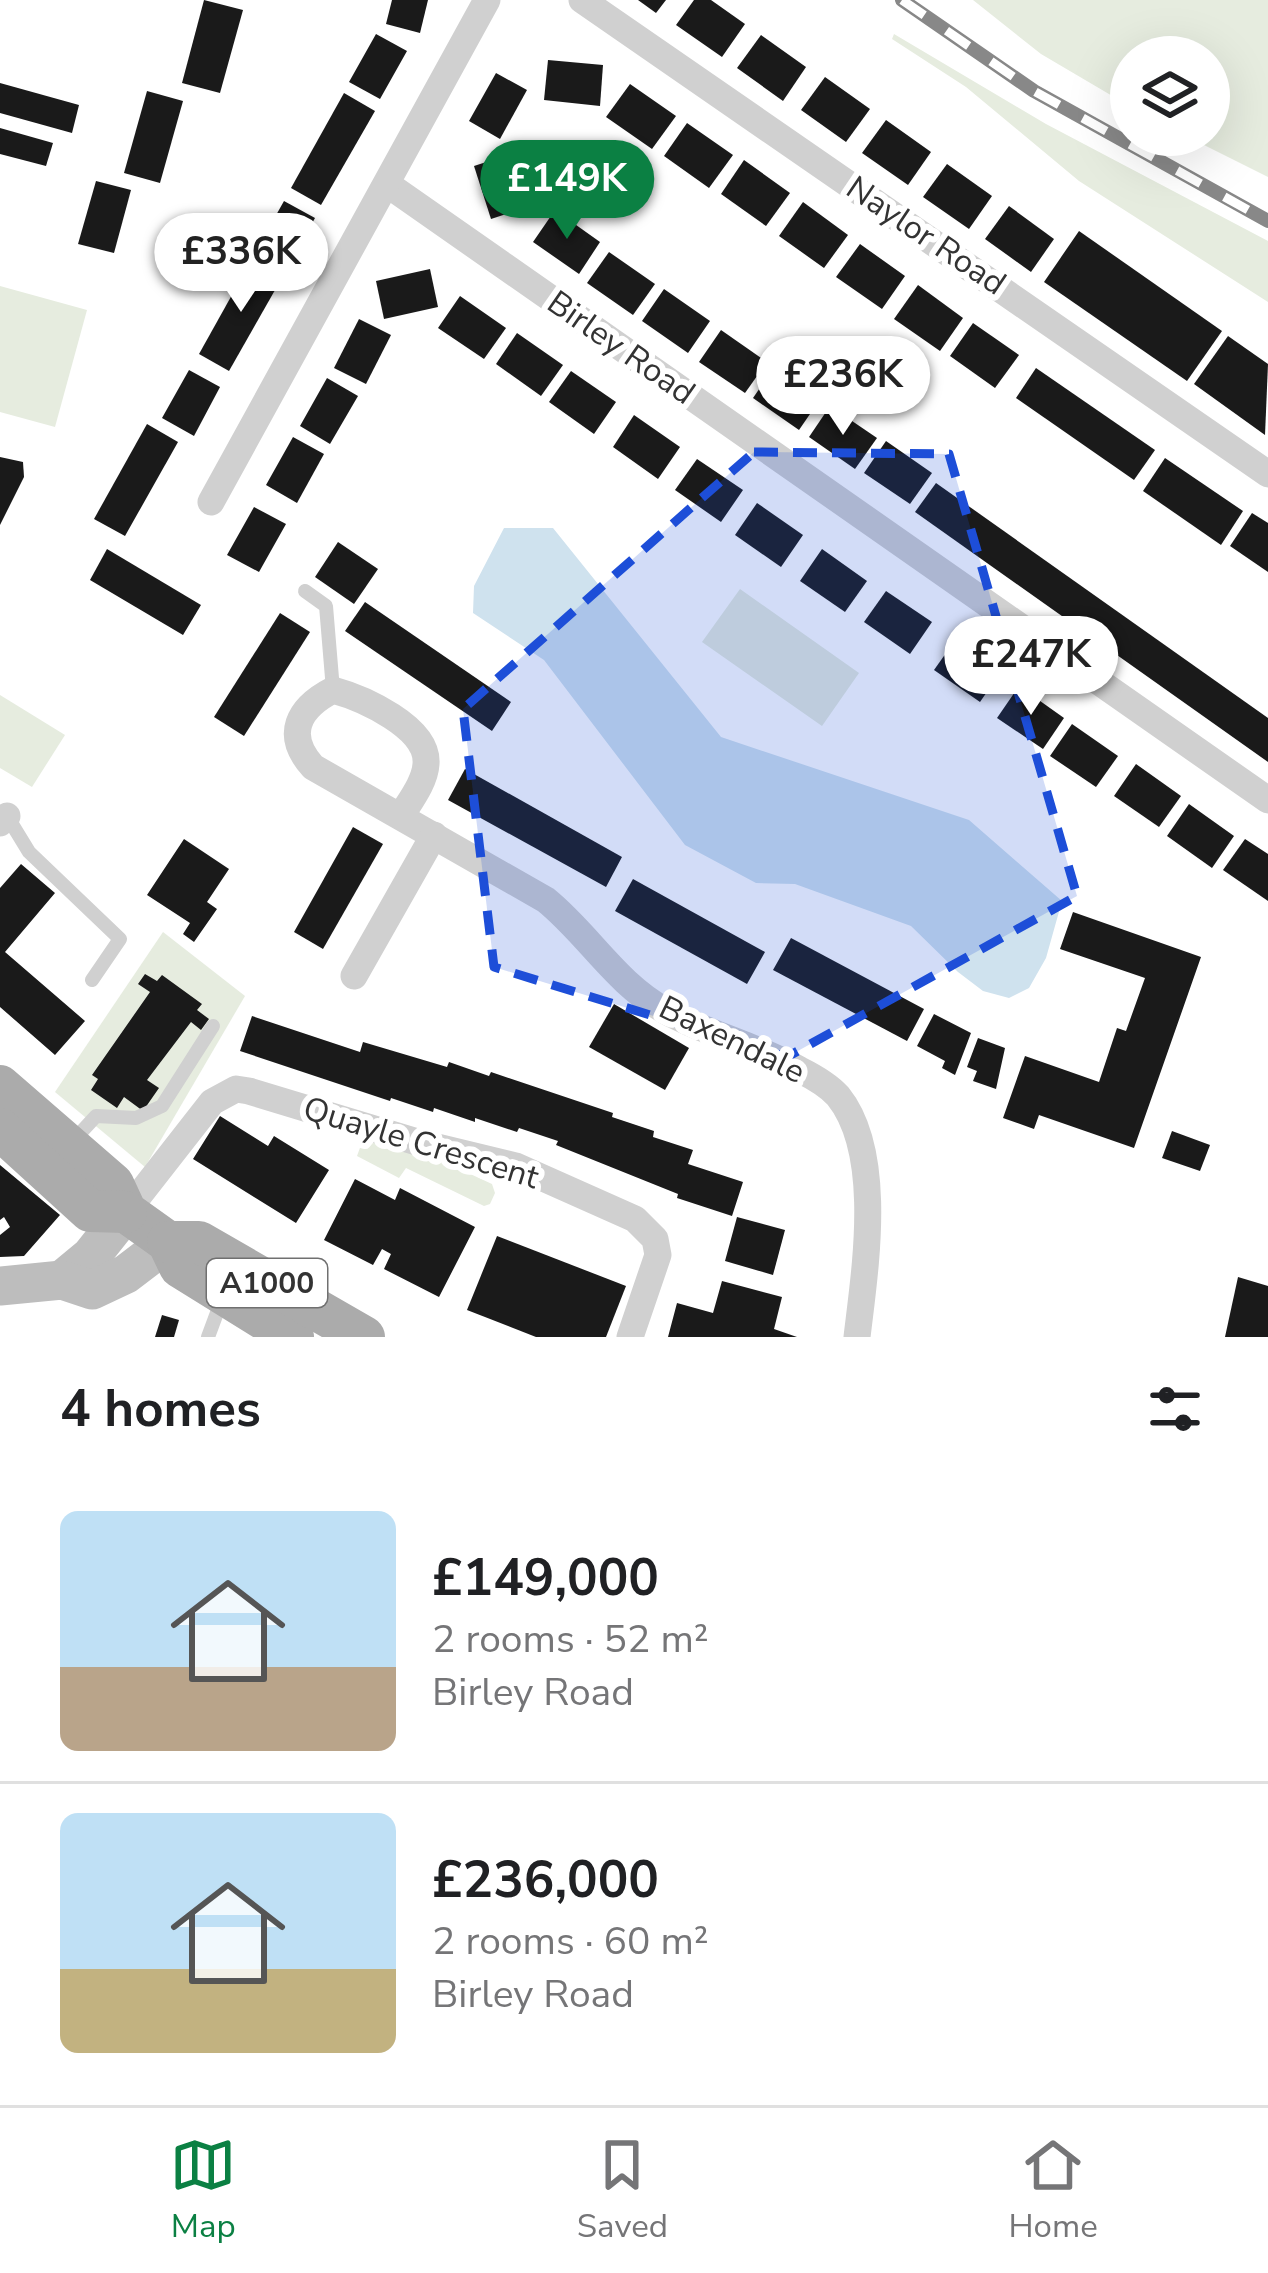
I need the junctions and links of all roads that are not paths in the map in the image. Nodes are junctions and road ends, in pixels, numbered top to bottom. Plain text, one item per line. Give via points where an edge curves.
1 (487, 0) edge
2 (582, 0) edge
3 (387, 184) junction
4 (1268, 474) edge
5 (211, 502) dead end
6 (305, 591) dead end
7 (333, 690) junction
8 (1268, 800) edge
9 (2, 816) edge
10 (401, 816) junction
11 (434, 835) junction
12 (354, 976) dead end
13 (92, 980) dead end
14 (213, 1026) dead end
15 (0, 1086) edge
16 (0, 1129) edge
17 (68, 1146) junction
18 (126, 1212) junction
19 (168, 1242) junction
20 (62, 1280) junction
21 (0, 1286) edge
22 (223, 1297) junction
23 (292, 1328) edge
24 (208, 1337) edge
25 (364, 1337) edge
26 (630, 1337) edge
27 (857, 1337) edge

1 - 3 street
2 - 4 street, Naylor Road
3 - 5 street
3 - 8 street, Birley Road
6 - 7 lane via 326,606
7 - 10 street via 359,697 415,733 424,748 421,782
7 - 10 street, Baxendale via 304,711 299,752
9 - 13 lane via 120,939
10 - 11 street, Baxendale
11 - 12 street
11 - 27 street, Baxendale via 546,900 631,989 837,1094 856,1130 867,1190
14 - 17 lane via 162,1106 136,1118 96,1116
15 - 17 main road, A1000
16 - 18 main road, A1000 via 90,1211
17 - 18 main road, A1000 via 113,1184
18 - 19 main road, A1000
18 - 20 main road
18 - 26 street, Quayle Crescent via 212,1102 249,1091 516,1166 635,1219 655,1239 658,1255
19 - 20 main road via 106,1286
19 - 22 main road, A1000 via 180,1268
19 - 23 main road, A1000 via 200,1241
20 - 21 main road
22 - 23 main road, A1000
22 - 24 lane
23 - 25 main road, A1000

